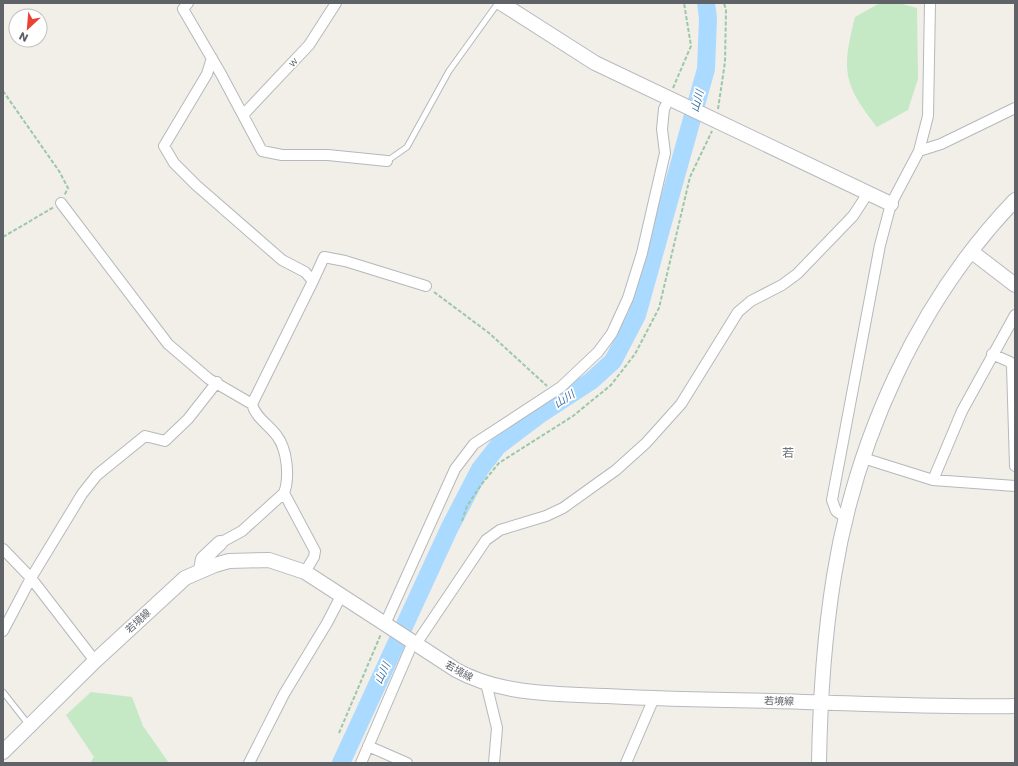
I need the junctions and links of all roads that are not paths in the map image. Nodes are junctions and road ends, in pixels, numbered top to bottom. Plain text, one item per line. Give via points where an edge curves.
1 (336, 3) edge
2 (500, 3) edge
3 (930, 3) edge
4 (183, 5) edge
5 (212, 58) junction
6 (669, 99) junction
7 (1015, 108) edge
8 (243, 115) junction
9 (919, 151) junction
10 (387, 161) joint
11 (868, 193) junction
12 (1015, 200) edge
13 (61, 203) road end
14 (891, 204) junction
15 (972, 252) junction
16 (313, 281) junction
17 (1015, 285) edge
18 (426, 286) road end
19 (1015, 315) edge
20 (992, 354) junction
21 (217, 382) junction
22 (252, 404) junction
23 (863, 458) junction
24 (1015, 466) edge
25 (934, 480) junction
26 (1015, 486) edge
27 (284, 493) junction
28 (846, 518) junction
29 (220, 543) joint
30 (3, 549) edge
31 (201, 570) junction
32 (305, 572) junction
33 (31, 578) junction
34 (342, 596) junction
35 (388, 626) junction
36 (3, 631) edge
37 (412, 641) junction
38 (95, 661) junction
39 (486, 683) junction
40 (3, 692) edge
41 (654, 698) junction
42 (821, 702) junction
43 (1015, 706) edge
44 (29, 726) junction
45 (368, 746) junction
46 (3, 752) edge
47 (249, 763) edge
48 (361, 763) edge
49 (407, 763) edge
50 (494, 763) edge
51 (626, 763) edge
52 (819, 763) edge

1 - 8 street, w via 309,45
2 - 6 street via 595,63
2 - 10 lane via 449,71 407,147
3 - 9 street via 928,116
4 - 5 street
5 - 8 street
5 - 16 street via 207,74 164,146 174,163 196,185 282,260 305,272
6 - 11 street
6 - 35 street via 664,110 662,129 664,153 642,253 628,298 612,333 598,352 554,392 474,444 454,469
7 - 9 street via 941,144
8 - 10 street via 262,151 282,155 328,155
9 - 14 street
11 - 14 street
11 - 37 street via 853,216 797,274 751,301 738,312 681,404 646,443 616,470 563,508 500,530 486,540
12 - 15 street
13 - 21 street via 168,344 190,364
14 - 28 street via 880,245 832,500 836,511
15 - 17 street
15 - 23 street via 943,290 909,350 889,391
16 - 18 street via 324,257 346,261
16 - 22 street
19 - 20 street
20 - 24 street via 1010,362 1012,366
20 - 25 street via 962,410
21 - 22 street
21 - 33 street via 188,419 165,440 145,436 97,475 82,494
22 - 27 street via 258,416 283,446 287,476
23 - 25 street
23 - 28 street
25 - 26 street
27 - 29 street via 242,531
27 - 32 street via 315,551
28 - 42 street via 834,576
29 - 31 street via 203,559
30 - 33 street
31 - 32 street, 若境線 via 229,561 262,560
31 - 38 street, 若境線 via 181,582
32 - 34 street, 若境線
33 - 36 street
33 - 38 street
34 - 35 street, 若境線
34 - 47 street via 284,694
35 - 37 street, 若境線
37 - 39 street, 若境線 via 468,677
37 - 45 street
38 - 44 street, 若境線
39 - 41 street, 若境線 via 544,693
39 - 50 street via 497,728
40 - 44 lane
41 - 42 street, 若境線
41 - 51 street
42 - 43 street, 若境線 via 910,706
42 - 52 street
44 - 46 street, 若境線
45 - 48 street
45 - 49 street

